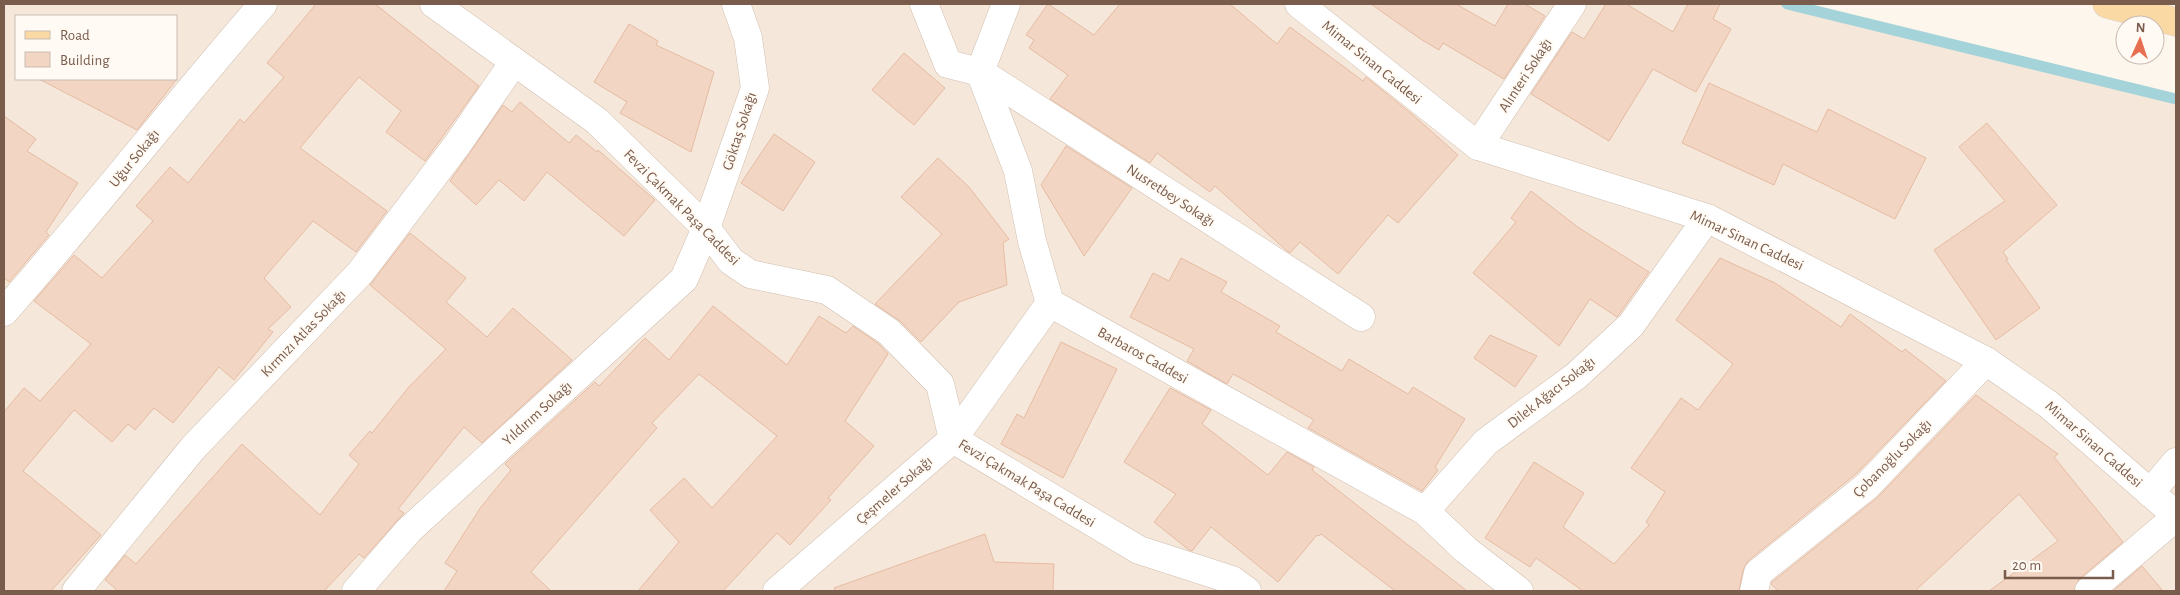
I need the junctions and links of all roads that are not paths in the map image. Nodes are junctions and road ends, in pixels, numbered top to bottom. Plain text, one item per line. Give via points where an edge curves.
1 (263, 4) edge
2 (434, 4) edge
3 (736, 4) edge
4 (924, 4) edge
5 (1006, 4) edge
6 (1299, 4) edge
7 (1572, 4) edge
8 (2107, 4) edge
9 (2176, 22) edge
10 (514, 62) junction
11 (980, 72) junction
12 (1478, 146) junction
13 (1706, 218) junction
14 (706, 228) junction
15 (1050, 303) junction
16 (4, 312) edge
17 (1361, 317) dead end
18 (1986, 361) junction
19 (953, 439) junction
20 (2176, 462) edge
21 (2150, 493) junction
22 (1425, 510) junction
23 (2176, 516) edge
24 (76, 591) edge
25 (356, 591) edge
26 (777, 591) edge
27 (1247, 591) edge
28 (1519, 591) edge
29 (1754, 591) edge
30 (2089, 591) edge

1 - 16 street, Uğur Sokağı via 195,82 79,227
2 - 10 street, Fevzi Çakmak Paşa Caddesi
3 - 14 street, Göktaş Sokağı via 748,38 754,88
4 - 11 street via 948,64
5 - 11 street
6 - 12 street, Mimar Sinan Caddesi
7 - 12 street, Alınteri Sokağı
8 - 9 main road
10 - 14 street, Fevzi Çakmak Paşa Caddesi via 596,122
10 - 24 street, Kırmızı Atlas Sokağı via 457,145 360,273 193,448
11 - 15 street via 1018,171 1032,241
11 - 17 street, Nusretbey Sokağı
12 - 13 street, Mimar Sinan Caddesi
13 - 18 street, Mimar Sinan Caddesi
13 - 22 street, Dilek Ağacı Sokağı via 1631,325 1576,376 1486,442
14 - 19 street, Fevzi Çakmak Paşa Caddesi via 731,261 750,274 827,290 889,332 940,384
14 - 25 street, Yıldırım Sokağı via 684,279 409,530
15 - 19 street, Çeşmeler Sokağı
15 - 22 street, Barbaros Caddesi
18 - 21 street, Mimar Sinan Caddesi via 2048,404
18 - 29 street, Çobanoğlu Sokağı via 1867,486 1758,573
19 - 26 street, Çeşmeler Sokağı
19 - 27 street, Fevzi Çakmak Paşa Caddesi via 1139,550 1232,580
20 - 21 street
21 - 23 street, Mimar Sinan Caddesi
22 - 28 street, Barbaros Caddesi via 1466,550
23 - 30 street

